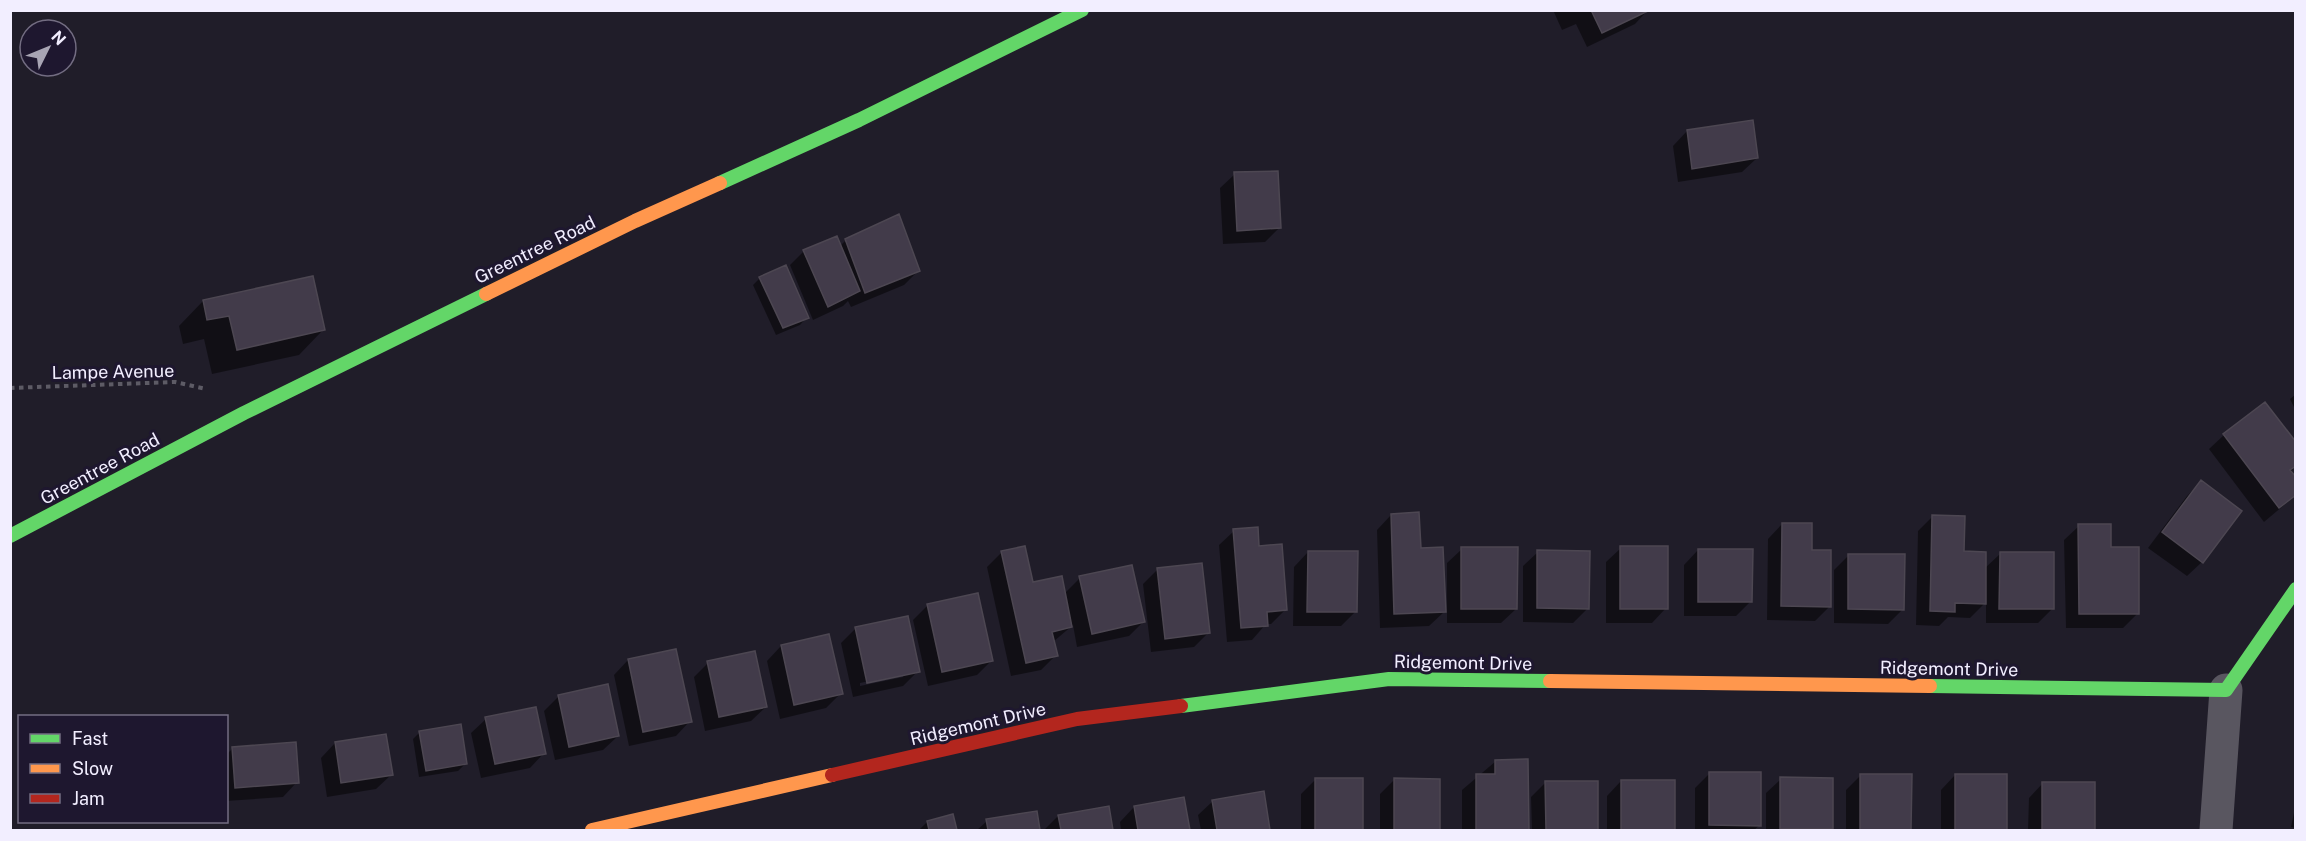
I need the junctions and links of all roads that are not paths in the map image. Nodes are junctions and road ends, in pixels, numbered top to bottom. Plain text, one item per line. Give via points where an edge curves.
1 (1082, 10) edge
2 (10, 536) edge
3 (2295, 589) edge
4 (2226, 690) junction
5 (592, 831) edge
6 (2216, 831) edge

1 - 2 street, Greentree Road via 859,120 635,221 244,413
3 - 4 street
4 - 5 street, Ridgemont Drive via 1389,679 1077,719
4 - 6 street

